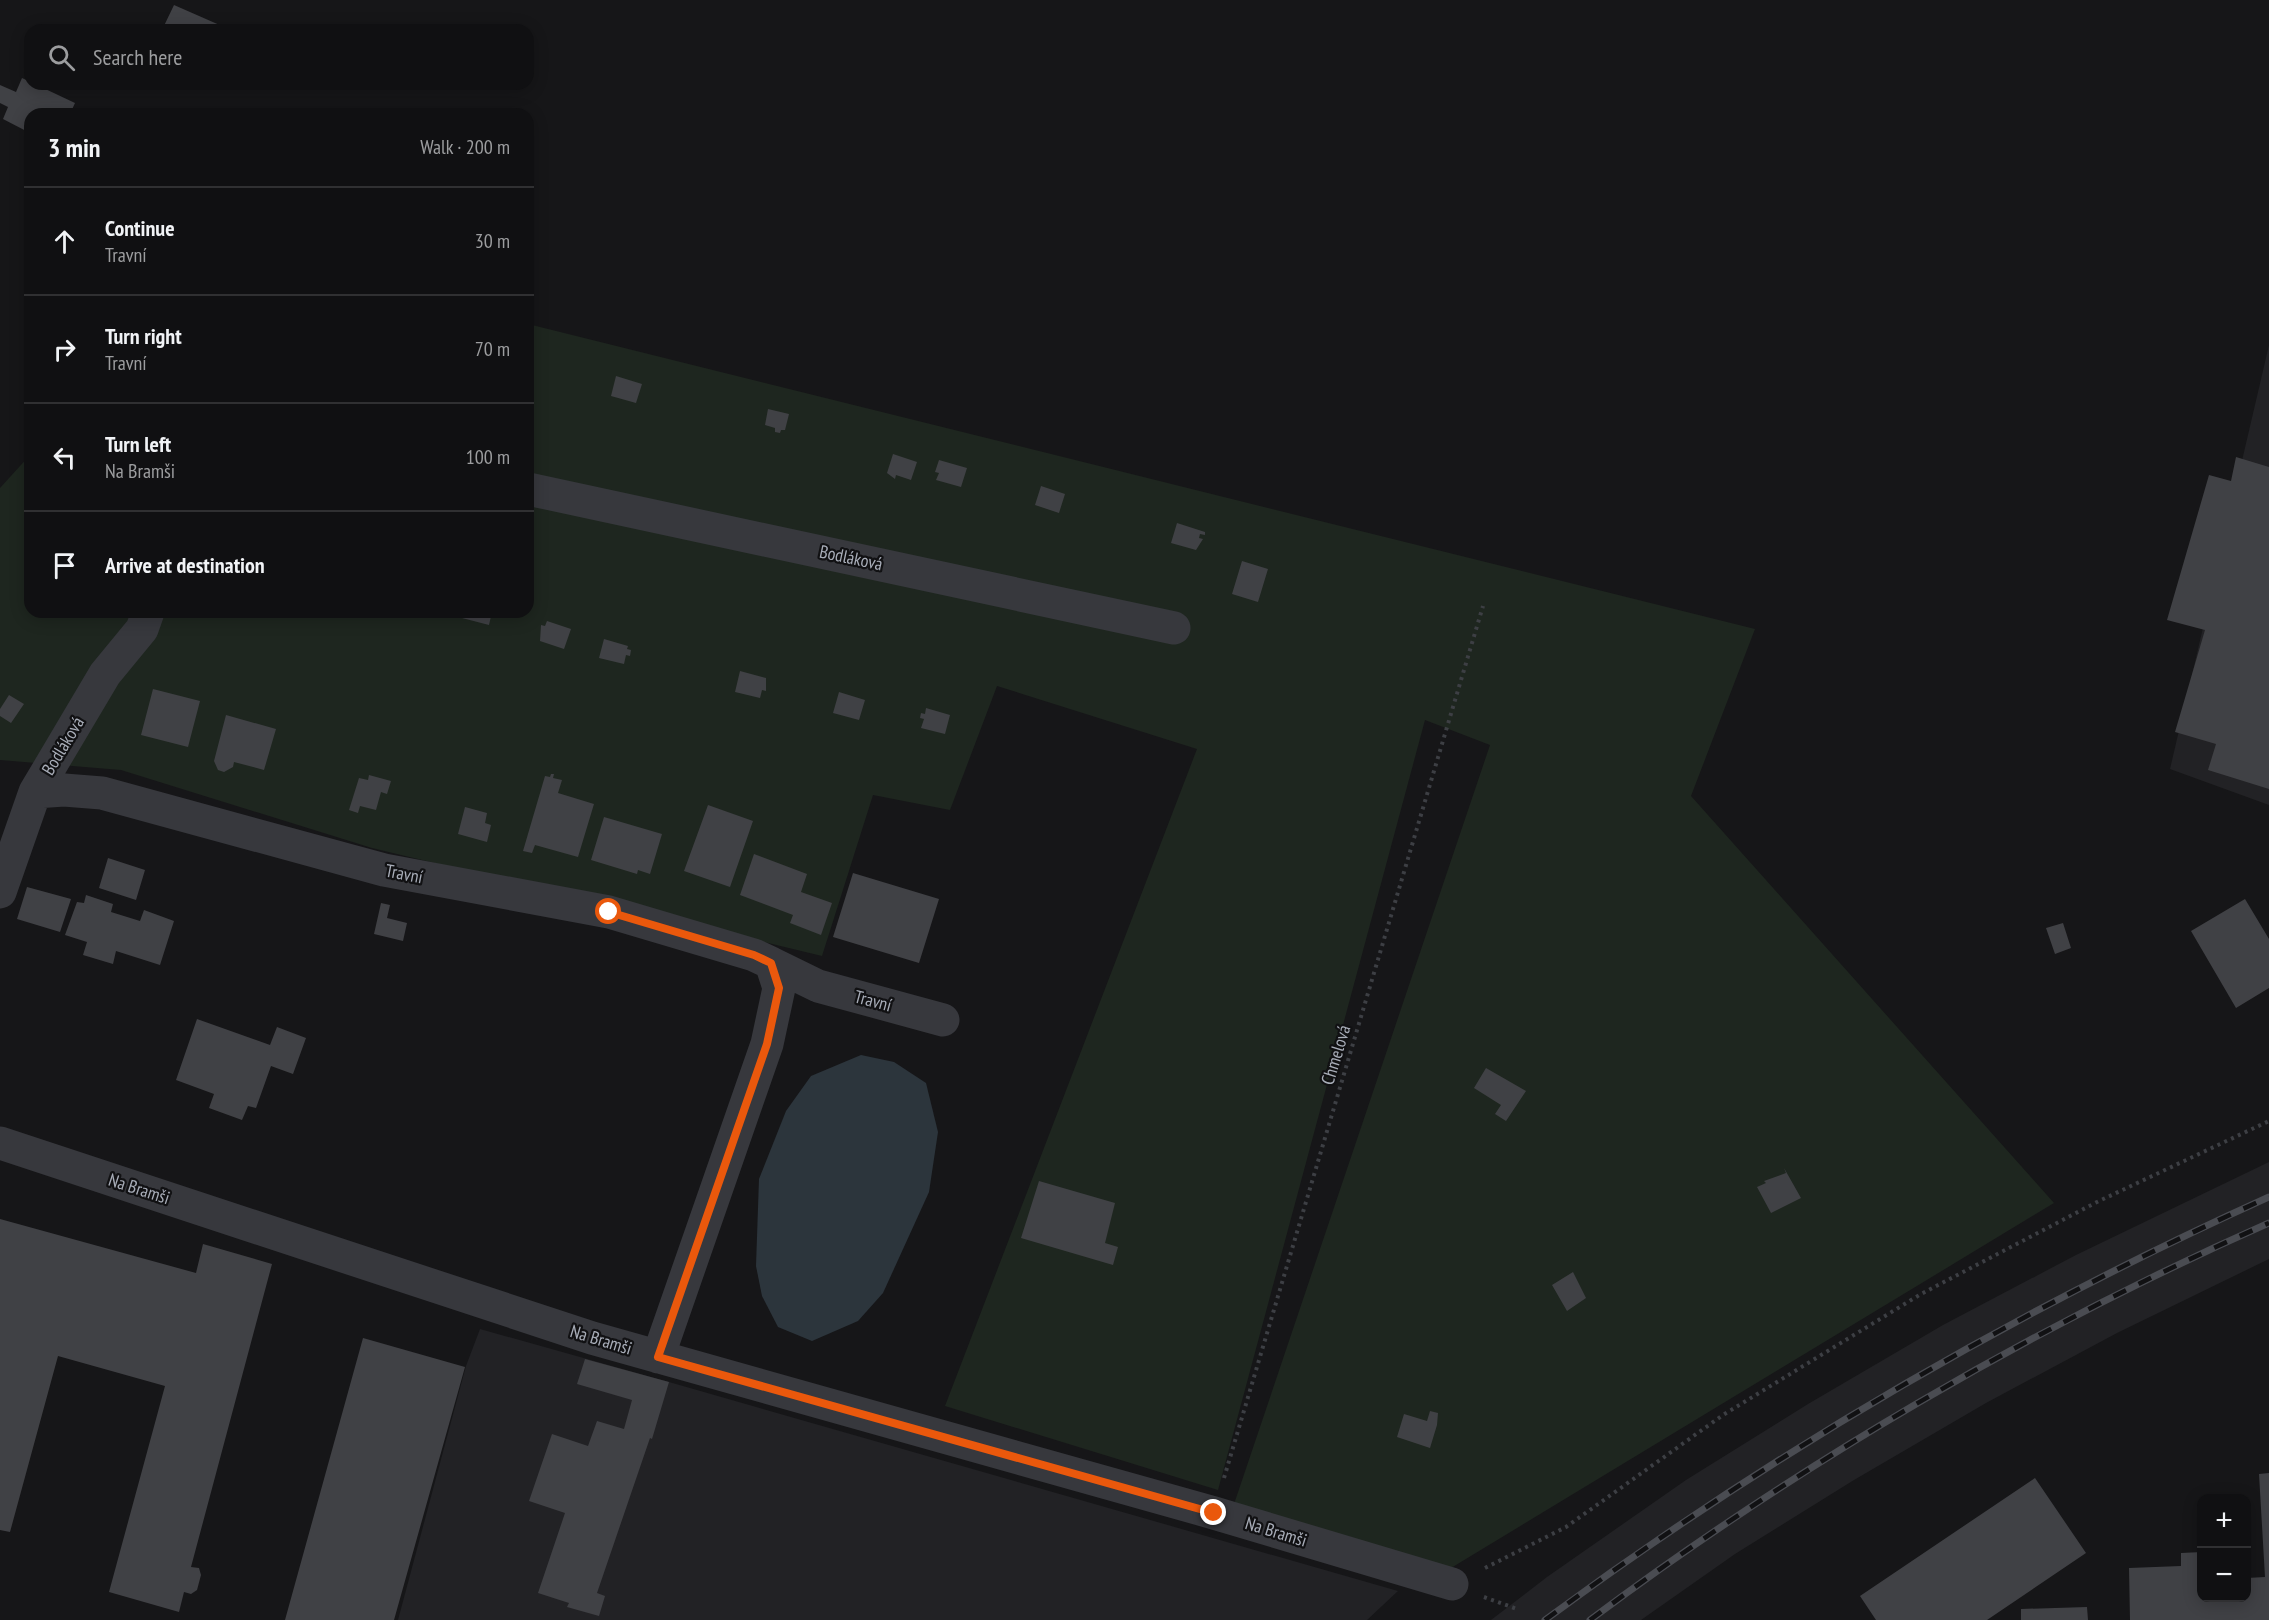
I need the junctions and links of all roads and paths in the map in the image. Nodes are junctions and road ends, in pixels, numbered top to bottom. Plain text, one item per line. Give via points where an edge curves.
1 (534, 490) edge
2 (1483, 606) dead end
3 (146, 618) edge
4 (1174, 628) dead end
5 (35, 792) junction
6 (0, 892) edge
7 (771, 963) junction
8 (943, 1020) dead end
9 (2269, 1121) edge
10 (0, 1143) edge
11 (658, 1357) junction
12 (1214, 1513) junction
13 (1452, 1584) joint

1 - 4 street, Bodláková
2 - 12 path, Chmelová
3 - 5 street, Bodláková via 142,629 105,674
5 - 6 street, Bodláková
5 - 7 street, Travní via 102,793 384,870 609,912
7 - 8 street, Travní via 818,986
7 - 11 street via 779,988 767,1044
9 - 13 path via 2097,1203 1921,1294 1723,1415 1566,1527
10 - 11 street, Na Bramši
11 - 12 street, Na Bramši
12 - 13 street, Na Bramši

